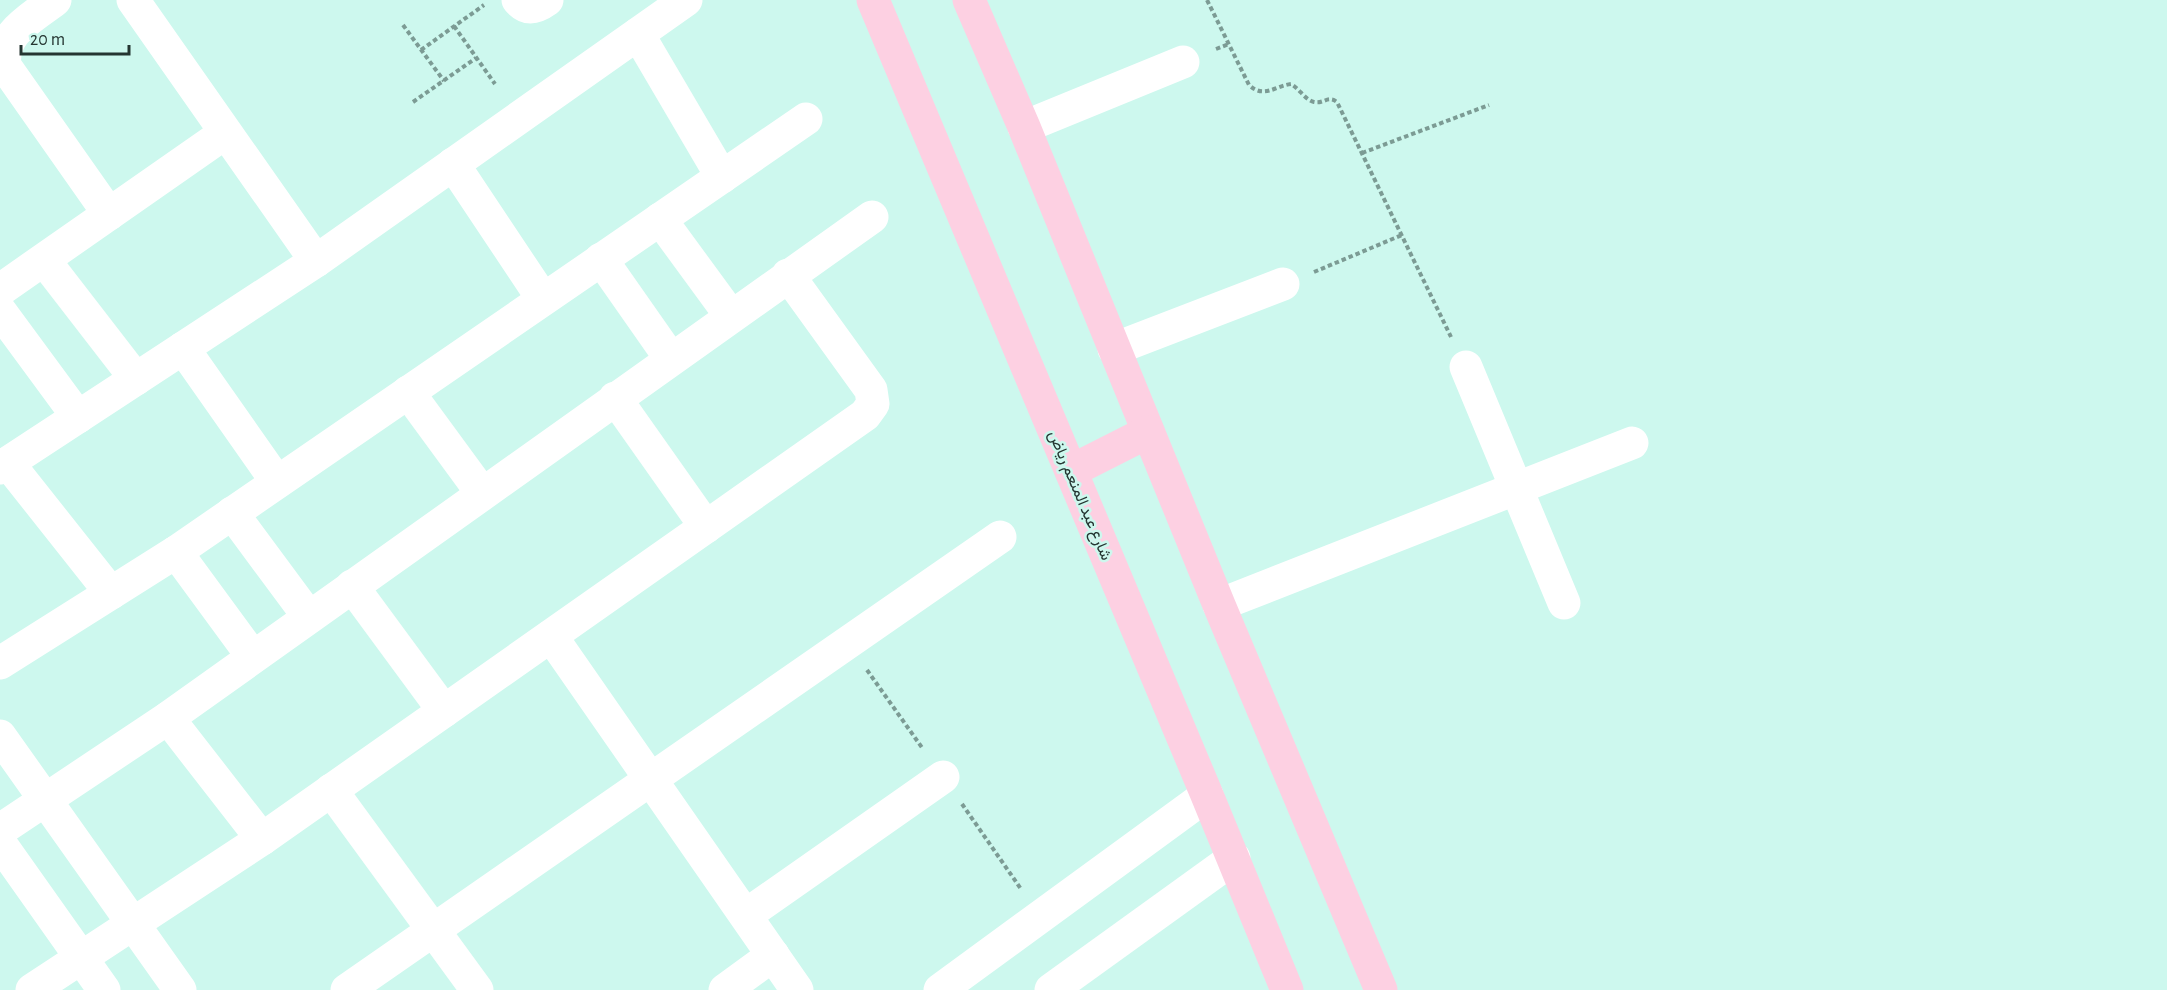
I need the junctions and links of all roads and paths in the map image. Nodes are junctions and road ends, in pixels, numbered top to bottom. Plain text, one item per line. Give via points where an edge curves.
1 (55, 0) edge
2 (134, 0) edge
3 (490, 0) edge
4 (518, 0) edge
5 (547, 0) edge
6 (686, 0) edge
7 (873, 0) edge
8 (969, 0) edge
9 (1208, 0) edge
10 (403, 25) dead end
11 (454, 26) junction
12 (638, 34) junction
13 (421, 50) junction
14 (477, 58) junction
15 (1183, 62) dead end
16 (444, 81) junction
17 (495, 84) dead end
18 (10, 95) edge
19 (413, 102) dead end
20 (1489, 105) dead end
21 (806, 119) dead end
22 (1024, 127) junction
23 (225, 133) junction
24 (1362, 153) junction
25 (453, 164) junction
26 (722, 177) junction
27 (109, 214) junction
28 (872, 217) dead end
29 (660, 219) junction
30 (1402, 235) junction
31 (601, 259) junction
32 (44, 260) junction
33 (316, 261) junction
34 (788, 275) junction
35 (1283, 284) joint
36 (0, 290) edge
37 (543, 299) junction
38 (0, 311) edge
39 (731, 316) junction
40 (183, 348) junction
41 (1114, 349) junction
42 (670, 359) junction
43 (1466, 367) joint
44 (136, 379) junction
45 (408, 392) junction
46 (615, 398) junction
47 (78, 417) junction
48 (1148, 432) junction
49 (1632, 443) dead end
50 (4, 465) edge
51 (1071, 471) junction
52 (277, 482) junction
53 (1517, 489) junction
54 (483, 493) junction
55 (232, 513) junction
56 (706, 527) junction
57 (1000, 537) dead end
58 (176, 552) junction
59 (352, 586) junction
60 (111, 593) junction
61 (1564, 603) dead end
62 (1219, 605) junction
63 (309, 617) junction
64 (551, 636) junction
65 (253, 657) junction
66 (0, 663) edge
67 (444, 711) junction
68 (168, 718) junction
69 (0, 736) edge
70 (943, 777) dead end
71 (651, 779) junction
72 (331, 790) junction
73 (1208, 795) junction
74 (44, 800) junction
75 (0, 830) edge
76 (262, 839) junction
77 (0, 843) edge
78 (1234, 858) junction
79 (746, 915) junction
80 (132, 924) junction
81 (433, 930) junction
82 (773, 955) junction
83 (81, 958) junction
84 (32, 990) edge
85 (104, 990) edge
86 (180, 990) edge
87 (347, 990) edge
88 (477, 990) edge
89 (725, 990) edge
90 (797, 990) edge
91 (940, 990) edge
92 (1051, 990) edge
93 (1287, 990) edge
94 (1381, 990) edge

1 - 18 street via 5,41 2,50
2 - 23 street
3 - 11 path
4 - 5 street via 531,8
6 - 12 street
7 - 51 main road, شارع عبد المنعم رياض
8 - 22 main road
9 - 24 path via 1249,86 1264,92 1291,84 1313,102 1333,99
10 - 13 path
11 - 13 path
11 - 14 path
12 - 25 street
12 - 26 street
13 - 16 path
14 - 16 path
14 - 17 path
15 - 22 street
16 - 19 path
18 - 27 street
20 - 24 path
21 - 26 street
22 - 41 main road
23 - 27 street
23 - 33 street
24 - 30 path
25 - 33 street
25 - 37 street
26 - 29 street
27 - 32 street
28 - 34 street
29 - 31 street
29 - 39 street
30 - 35 path
30 - 43 path
31 - 37 street
31 - 42 street
32 - 36 street
32 - 44 street
33 - 40 street
34 - 39 street
34 - 56 street via 871,390 873,404 865,415
35 - 41 street
37 - 45 street
38 - 47 street
39 - 42 street
40 - 44 street
40 - 52 street
41 - 48 main road
42 - 46 street
43 - 53 street
44 - 47 street
45 - 52 street
45 - 54 street
46 - 54 street
46 - 56 street
47 - 50 street
48 - 51 main road
48 - 62 main road
49 - 53 street
50 - 60 street
51 - 73 main road, شارع عبد المنعم رياض
52 - 55 street
53 - 61 street
53 - 62 street
54 - 59 street
55 - 58 street
55 - 63 street
56 - 64 street
57 - 71 street
58 - 60 street
58 - 65 street
59 - 63 street
59 - 67 street
60 - 66 street
62 - 94 main road
63 - 65 street
64 - 67 street
64 - 71 street
65 - 68 street
67 - 72 street
68 - 74 street
68 - 76 street
69 - 74 street
70 - 79 street
71 - 79 street
71 - 81 street
72 - 76 street
72 - 81 street
73 - 78 main road, شارع عبد المنعم رياض
73 - 91 street
74 - 75 street
74 - 80 street
76 - 80 street
77 - 83 street
78 - 92 street
78 - 93 main road, شارع عبد المنعم رياض
79 - 82 street
80 - 83 street
80 - 86 street
81 - 87 street
81 - 88 street
82 - 89 street
82 - 90 street
83 - 84 street
83 - 85 street

